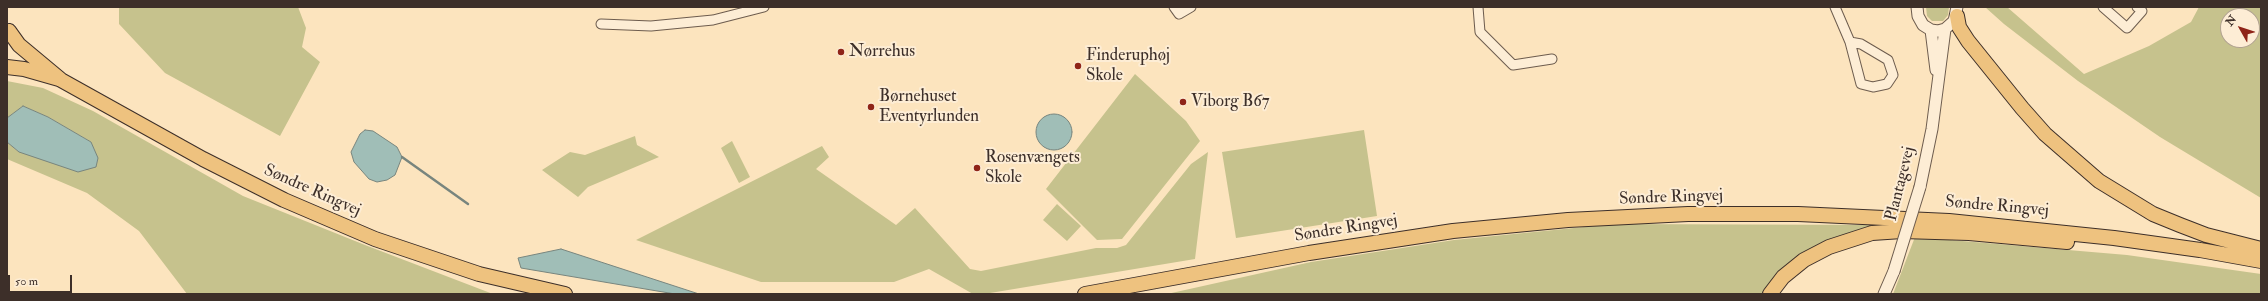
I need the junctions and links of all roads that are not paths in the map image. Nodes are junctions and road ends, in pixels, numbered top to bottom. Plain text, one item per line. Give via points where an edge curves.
1 (763, 7) edge
2 (1174, 7) edge
3 (1191, 7) edge
4 (1478, 7) edge
5 (1835, 7) edge
6 (1917, 7) edge
7 (2103, 7) edge
8 (2137, 7) edge
9 (1957, 12) edge
10 (601, 24) dead end
11 (8, 27) edge
12 (1945, 29) junction
13 (1931, 30) junction
14 (1850, 42) junction
15 (7, 51) edge
16 (1552, 59) dead end
17 (7, 67) edge
18 (1938, 79) junction
19 (61, 80) junction
20 (2261, 249) edge
21 (2261, 262) edge
22 (565, 294) edge
23 (1085, 294) edge
24 (1770, 294) edge
25 (1884, 294) edge

1 - 10 street via 713,20 651,26
2 - 3 street via 1178,14
4 - 16 street via 1480,32 1513,65
5 - 14 street
6 - 13 street via 1920,21
7 - 8 street via 2127,28 2142,11
9 - 12 street via 1954,22
9 - 20 main road via 1959,27 1968,41 2022,108 2045,134 2099,181 2153,214 2206,235
11 - 15 main road
11 - 19 main road, Søndre Ringvej via 19,45
12 - 13 street
12 - 18 street, Plantagevej
13 - 18 street, Plantagevej
14 - 14 street via 1861,44 1888,60 1893,75 1887,84 1873,87 1861,84
17 - 19 main road, Søndre Ringvej via 24,69
18 - 25 street, Plantagevej, bridge via 1932,130 1920,187
19 - 22 main road, Søndre Ringvej via 203,159 312,212 375,239 480,274
21 - 23 main road, Søndre Ringvej via 2114,238 1949,221 1798,214 1688,214 1568,220 1452,231 1309,253
21 - 24 main road via 2045,240 1969,234 1888,232 1858,236 1816,253 1782,277

